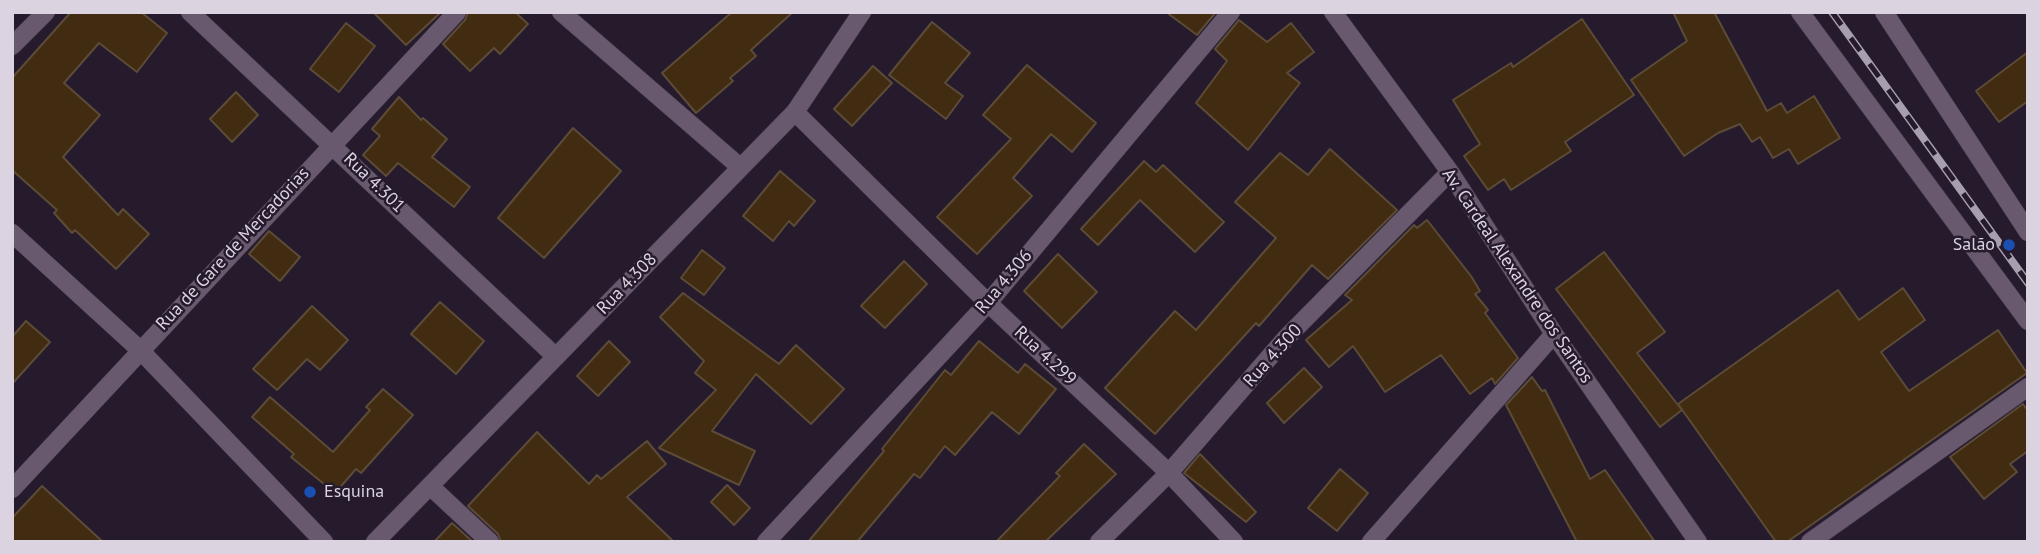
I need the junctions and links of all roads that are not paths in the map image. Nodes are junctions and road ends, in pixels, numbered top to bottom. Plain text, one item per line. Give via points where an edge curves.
1 (46, 12) edge
2 (190, 12) edge
3 (457, 12) edge
4 (561, 12) edge
5 (862, 12) edge
6 (1231, 12) edge
7 (1333, 12) edge
8 (1800, 12) edge
9 (1884, 12) edge
10 (12, 46) edge
11 (795, 112) junction
12 (332, 143) junction
13 (740, 167) junction
14 (1450, 172) junction
15 (2025, 221) edge
16 (12, 233) edge
17 (988, 303) junction
18 (2028, 321) edge
19 (1554, 334) junction
20 (139, 349) junction
21 (556, 357) junction
22 (2028, 387) edge
23 (1170, 473) junction
24 (430, 486) junction
25 (12, 489) edge
26 (324, 542) edge
27 (375, 542) edge
28 (490, 542) edge
29 (766, 542) edge
30 (1099, 542) edge
31 (1234, 542) edge
32 (1371, 542) edge
33 (1698, 542) edge
34 (1810, 542) edge

1 - 10 street
2 - 12 street, Rua 4.301
3 - 12 street, Rua de Gare de Mercadorias
4 - 13 street
5 - 11 street, Rua 4.308
6 - 17 street, Rua 4.306
7 - 14 street, Av. Cardeal Alexandre dos Santos
8 - 18 street
9 - 15 street
11 - 13 street, Rua 4.308
11 - 17 street, Rua 4.299
12 - 20 street, Rua de Gare de Mercadorias
12 - 21 street, Rua 4.301
13 - 21 street, Rua 4.308
14 - 19 street, Av. Cardeal Alexandre dos Santos
14 - 23 street, Rua 4.300 via 1286,338
16 - 20 street
17 - 23 street, Rua 4.299
17 - 29 street, Rua 4.306
19 - 32 street
19 - 33 street, Av. Cardeal Alexandre dos Santos
20 - 25 street, Rua de Gare de Mercadorias
20 - 26 street
21 - 24 street, Rua 4.308
22 - 34 street
23 - 30 street, Rua 4.300
23 - 31 street, Rua 4.299
24 - 27 street, Rua 4.308
24 - 28 street

